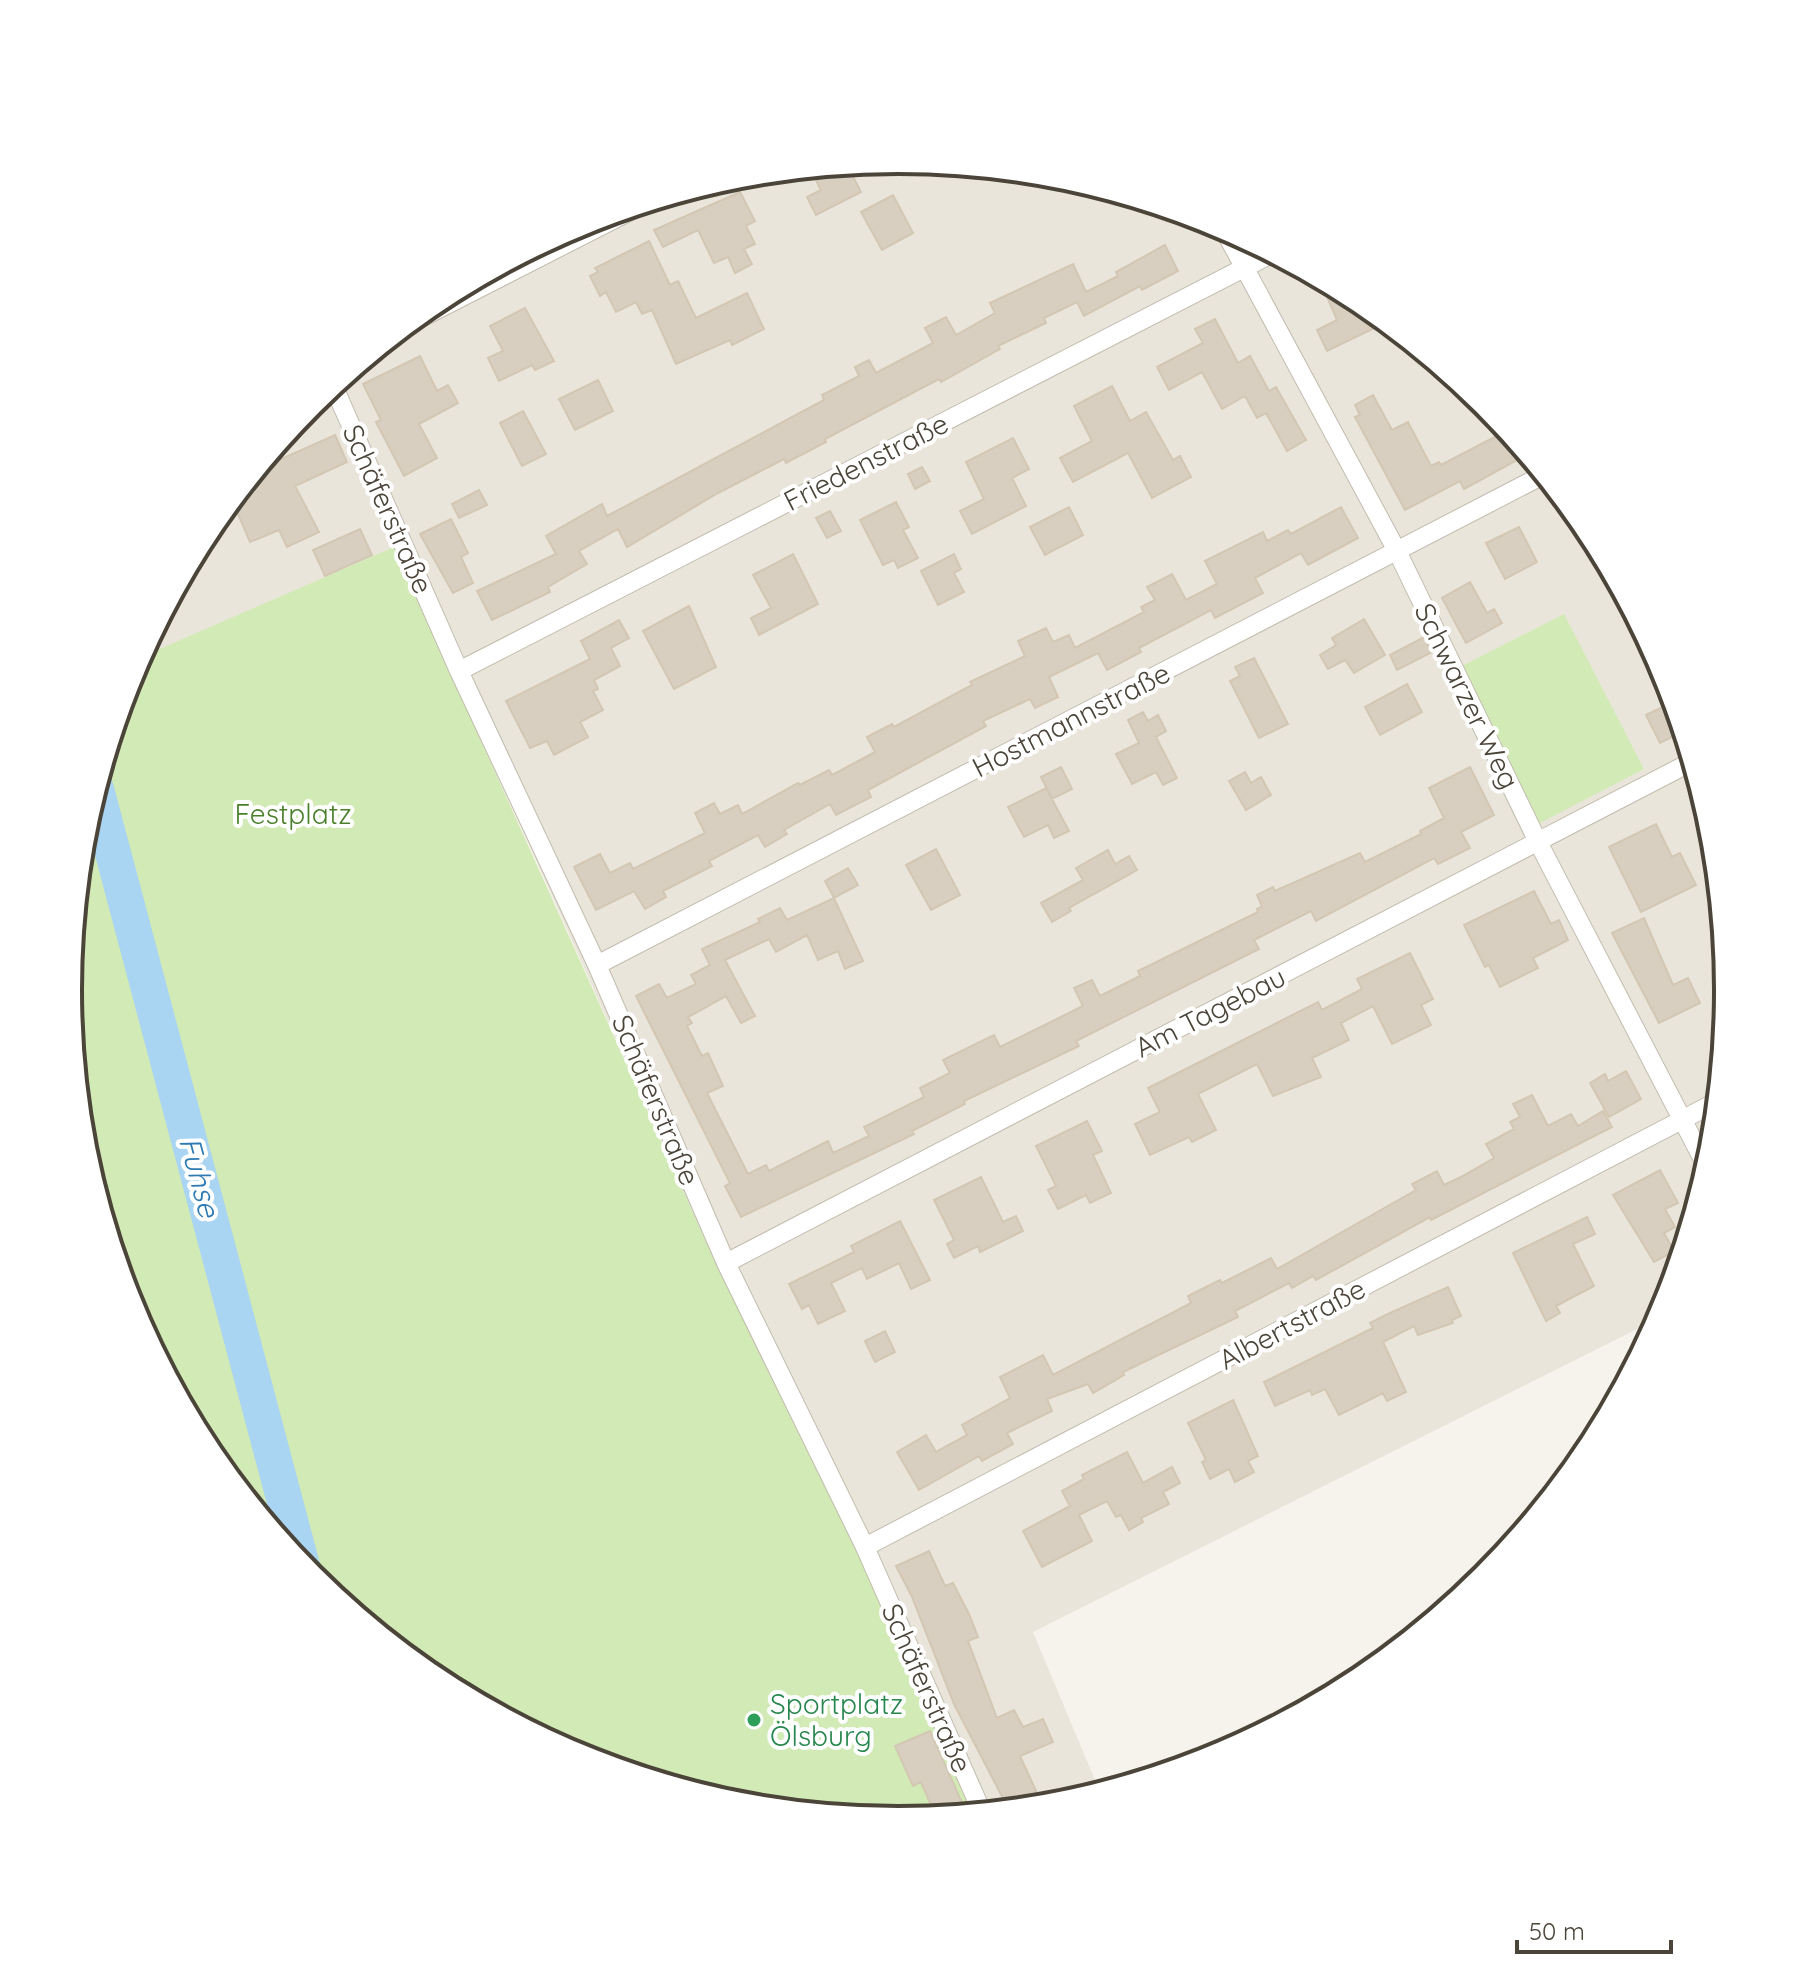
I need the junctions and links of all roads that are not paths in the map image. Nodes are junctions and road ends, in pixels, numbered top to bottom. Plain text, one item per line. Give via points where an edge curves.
1 (1232, 246) edge
2 (547, 253) edge
3 (1262, 259) edge
4 (1244, 268) junction
5 (507, 274) edge
6 (338, 397) edge
7 (1535, 479) edge
8 (1397, 551) junction
9 (459, 671) junction
10 (1683, 766) edge
11 (1538, 842) junction
12 (597, 965) junction
13 (1706, 1107) edge
14 (1685, 1118) junction
15 (1699, 1149) edge
16 (726, 1263) junction
17 (865, 1547) junction
18 (978, 1803) edge

1 - 4 street, Schwarzer Weg
2 - 5 street
3 - 4 street, Friedenstraße
4 - 8 street, Schwarzer Weg
4 - 9 street, Friedenstraße
6 - 9 street, Schäferstraße
7 - 8 street, Hostmannstraße
8 - 11 street, Schwarzer Weg
8 - 12 street, Hostmannstraße
9 - 12 street, Schäferstraße
10 - 11 street, Am Tagebau
11 - 14 street, Schwarzer Weg
11 - 16 street, Am Tagebau
12 - 16 street, Schäferstraße
13 - 14 street, Albertstraße
14 - 15 street, Schwarzer Weg
14 - 17 street, Albertstraße
16 - 17 street, Schäferstraße
17 - 18 street, Schäferstraße

